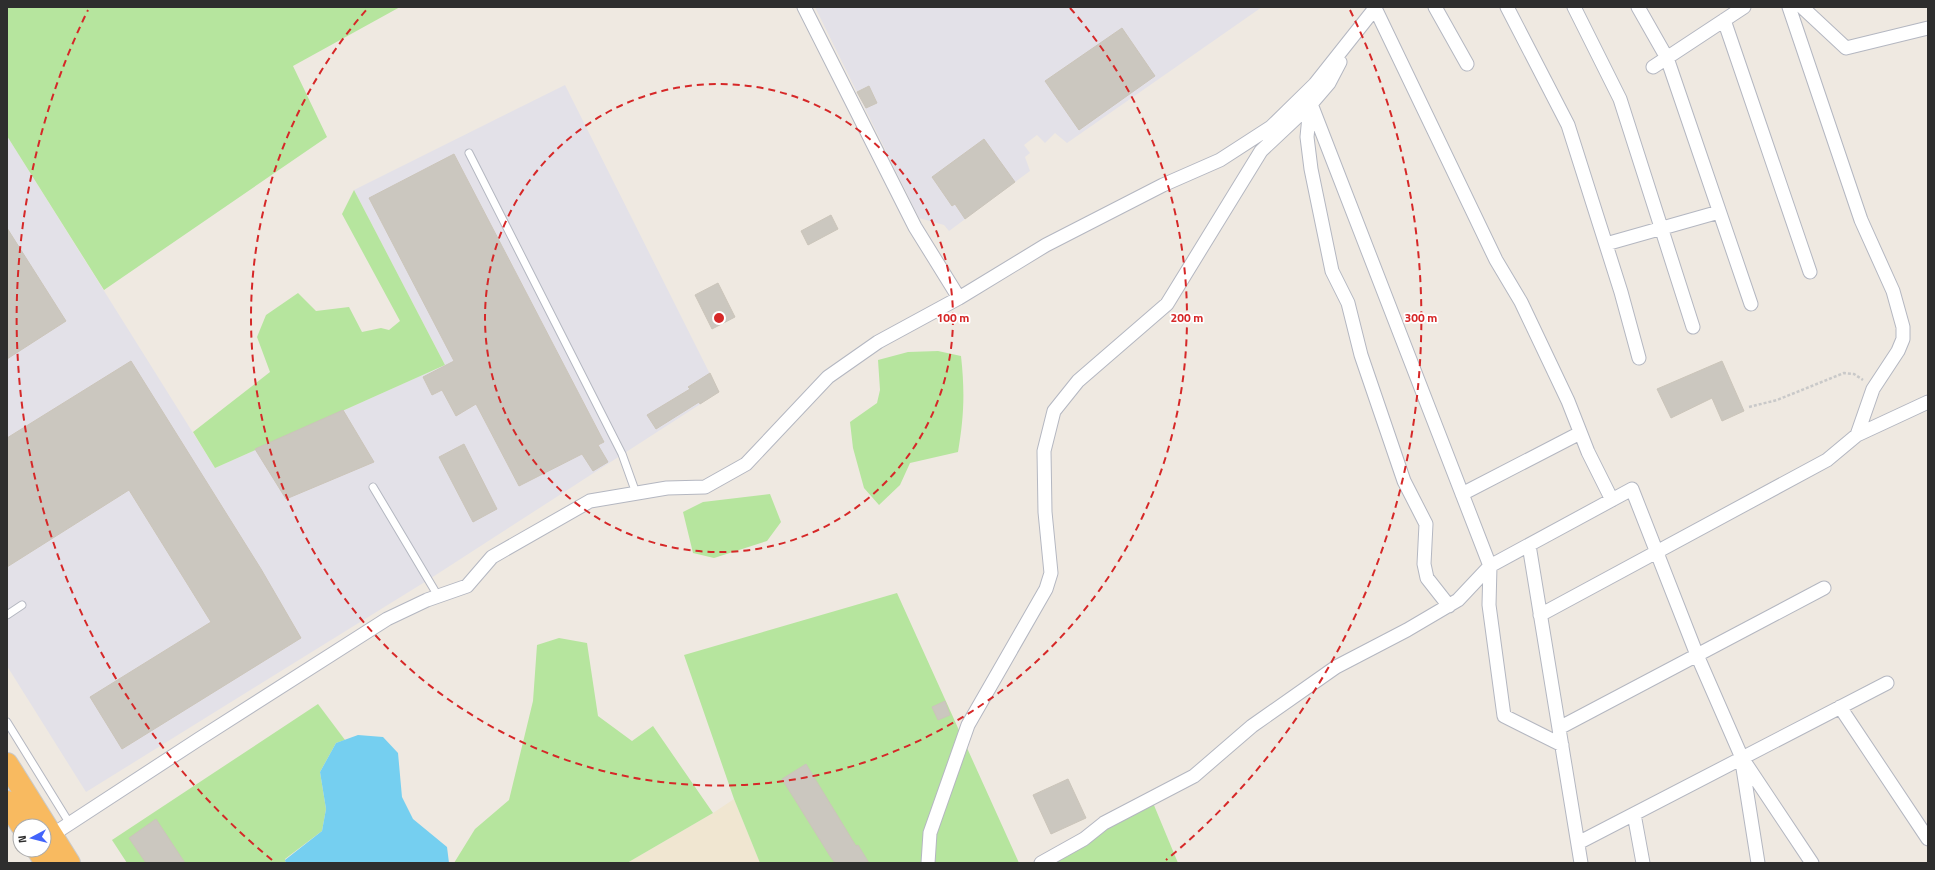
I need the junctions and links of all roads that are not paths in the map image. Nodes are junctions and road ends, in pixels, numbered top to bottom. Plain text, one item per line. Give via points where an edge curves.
1 (804, 7) edge
2 (1375, 7) edge
3 (1435, 7) edge
4 (1507, 7) edge
5 (1574, 7) edge
6 (1638, 7) edge
7 (1744, 7) edge
8 (1789, 7) edge
9 (1802, 7) edge
10 (1363, 12) edge
11 (1724, 20) junction
12 (1928, 28) edge
13 (1354, 33) junction
14 (1667, 58) junction
15 (1467, 64) dead end
16 (1653, 67) dead end
17 (1310, 104) junction
18 (469, 152) dead end
19 (1719, 212) junction
20 (1661, 228) junction
21 (1606, 244) junction
22 (1810, 272) dead end
23 (959, 298) junction
24 (1751, 304) dead end
25 (1693, 327) dead end
26 (1639, 358) dead end
27 (1928, 402) edge
28 (1580, 432) junction
29 (1857, 435) junction
30 (373, 487) dead end
31 (636, 493) junction
32 (1462, 494) junction
33 (1612, 500) junction
34 (1529, 545) junction
35 (1656, 553) junction
36 (1490, 566) junction
37 (1824, 588) dead end
38 (438, 596) junction
39 (22, 605) dead end
40 (1449, 606) junction
41 (7, 614) edge
42 (1540, 615) junction
43 (1697, 655) junction
44 (1887, 683) dead end
45 (1840, 707) junction
46 (7, 722) edge
47 (1559, 728) junction
48 (1562, 745) junction
49 (1742, 758) junction
50 (7, 764) edge
51 (7, 802) edge
52 (1634, 814) junction
53 (17, 818) edge
54 (54, 836) edge
55 (1928, 839) edge
56 (1578, 843) junction
57 (46, 863) edge
58 (69, 863) edge
59 (928, 863) edge
60 (1041, 863) edge
61 (1581, 863) edge
62 (1643, 863) edge
63 (1758, 863) edge
64 (1812, 863) edge

1 - 23 street via 914,227
2 - 10 street
2 - 28 street via 1496,260 1531,324
3 - 15 street
4 - 21 street via 1568,125
5 - 20 street via 1620,99
6 - 14 street
7 - 11 street
8 - 29 street via 1861,220 1893,291 1903,326 1903,339 1898,351 1873,389
9 - 12 street via 1846,48
10 - 13 street
11 - 14 street
11 - 22 street
13 - 17 street via 1329,83
13 - 23 street via 1315,84 1271,127 1220,160 1163,185 1046,245
14 - 16 street
14 - 19 street
17 - 32 street
17 - 40 street via 1307,144 1332,271 1348,303 1361,355 1404,481 1426,524 1424,564 1427,578
17 - 59 street via 1261,151 1167,304 1078,381 1054,411 1044,451 1051,573 1046,589 968,725 930,833
18 - 31 lane via 622,454
19 - 20 street
19 - 24 street
20 - 21 street
20 - 25 street
21 - 26 street via 1622,292
23 - 31 street via 878,342 828,377 746,464 705,487 667,488
27 - 29 street
28 - 32 street
28 - 33 street
29 - 35 street via 1827,460
30 - 38 lane
31 - 38 street via 590,501 492,557 467,586
32 - 36 street
33 - 34 street
33 - 35 street via 1632,490
34 - 36 street
34 - 42 street
35 - 42 street
35 - 43 street
36 - 40 street
36 - 48 street via 1489,605 1504,716
37 - 43 street
38 - 54 street via 380,624 199,739
39 - 41 lane
40 - 60 street via 1336,667 1252,726 1194,776 1104,823 1084,839
42 - 47 street
43 - 47 street
43 - 49 street
44 - 45 street
45 - 49 street
45 - 55 street
46 - 54 lane
47 - 48 street
48 - 56 street
49 - 52 street
49 - 63 street
49 - 64 street
50 - 54 highway
51 - 53 highway
52 - 56 street
52 - 62 street
54 - 57 highway
54 - 58 highway
56 - 61 street

